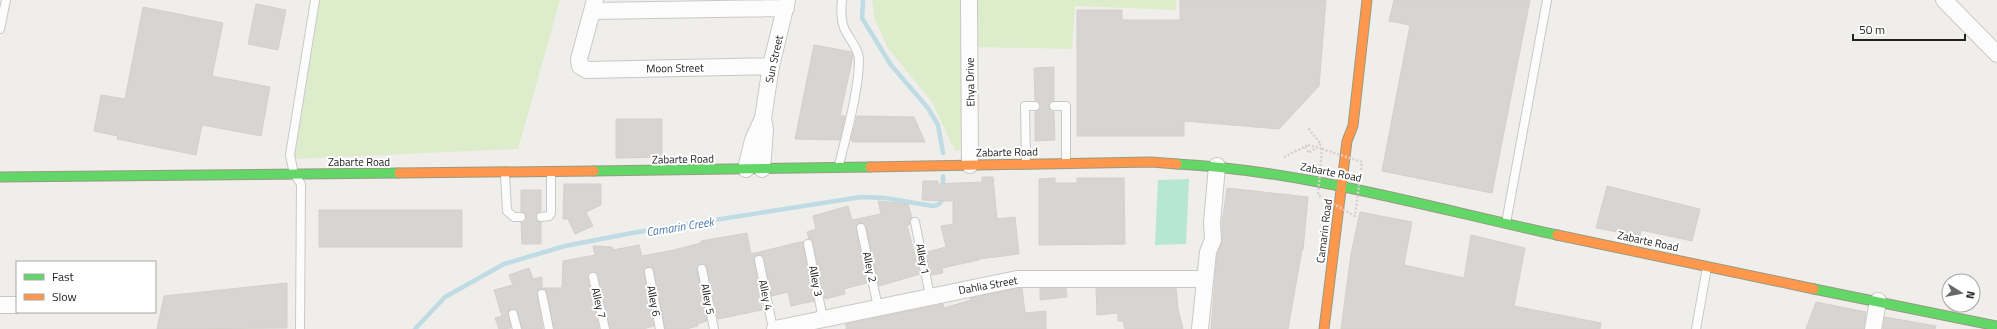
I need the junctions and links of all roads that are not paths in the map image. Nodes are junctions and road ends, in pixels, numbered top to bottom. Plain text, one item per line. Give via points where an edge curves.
1 (6, 0) edge
2 (314, 0) edge
3 (842, 0) edge
4 (969, 0) edge
5 (1359, 0) edge
6 (1367, 0) edge
7 (1547, 0) edge
8 (1950, 3) edge
9 (786, 4) edge
10 (594, 6) edge
11 (0, 29) edge
12 (1997, 54) edge
13 (771, 66) junction
14 (1035, 106) dead end
15 (1054, 106) dead end
16 (1347, 136) junction
17 (1026, 164) junction
18 (1066, 164) junction
19 (970, 165) junction
20 (1217, 166) junction
21 (839, 168) junction
22 (754, 169) junction
23 (551, 172) junction
24 (505, 173) junction
25 (294, 174) junction
26 (0, 177) edge
27 (1341, 186) junction
28 (521, 217) dead end
29 (541, 217) dead end
30 (915, 222) dead end
31 (1506, 224) junction
32 (861, 228) dead end
33 (808, 244) dead end
34 (759, 260) dead end
35 (1708, 266) junction
36 (702, 269) dead end
37 (649, 272) dead end
38 (593, 277) dead end
39 (1205, 279) junction
40 (542, 294) dead end
41 (930, 296) junction
42 (1878, 301) junction
43 (0, 305) edge
44 (16, 305) edge
45 (878, 307) junction
46 (514, 314) dead end
47 (823, 319) junction
48 (804, 326) edge
49 (1997, 326) edge
50 (300, 329) edge
51 (517, 329) edge
52 (549, 329) edge
53 (606, 329) edge
54 (660, 329) edge
55 (714, 329) edge
56 (774, 329) edge
57 (1200, 329) edge
58 (1324, 329) edge
59 (1696, 329) edge
60 (1873, 329) edge

1 - 11 lane
2 - 25 lane via 290,156
3 - 21 lane via 844,29 857,51 859,60
4 - 19 street, Ehya Drive
5 - 16 main road, Camarin Road via 1345,126
6 - 16 main road, Camarin Road via 1353,126
7 - 31 lane
8 - 12 street
9 - 10 street
9 - 13 street, Sun Street
10 - 13 street, Moon Street via 579,59 580,66 587,70
13 - 22 street, Sun Street via 763,118 753,140
14 - 17 lane via 1025,106
15 - 18 lane via 1066,106
16 - 27 main road, Camarin Road
17 - 18 main road, Zabarte Road
17 - 19 main road, Zabarte Road
18 - 20 main road, Zabarte Road via 1152,162
19 - 21 main road, Zabarte Road
20 - 27 main road, Zabarte Road
20 - 39 street via 1213,240 1208,252
21 - 22 main road, Zabarte Road
22 - 23 main road, Zabarte Road
23 - 24 main road, Zabarte Road
23 - 29 lane via 551,213 549,216
24 - 25 main road, Zabarte Road
24 - 28 lane via 507,211 514,217
25 - 26 main road, Zabarte Road
25 - 50 lane via 301,184
27 - 31 main road, Zabarte Road
27 - 58 main road, Camarin Road
30 - 41 lane, Alley 1
31 - 35 main road, Zabarte Road
32 - 45 lane, Alley 2
33 - 47 lane, Alley 3
34 - 56 lane, Alley 4
35 - 42 main road, Zabarte Road
35 - 59 lane
36 - 55 lane, Alley 5
37 - 54 lane, Alley 6
38 - 53 lane, Alley 7
39 - 41 street, Dahlia Street via 1017,279
39 - 57 street
40 - 52 lane
41 - 45 street, Dahlia Street
42 - 49 main road, Zabarte Road
42 - 60 street
43 - 44 street
45 - 47 street, Dahlia Street
46 - 51 lane
47 - 48 street, Dahlia Street
48 - 56 street, Dahlia Street

